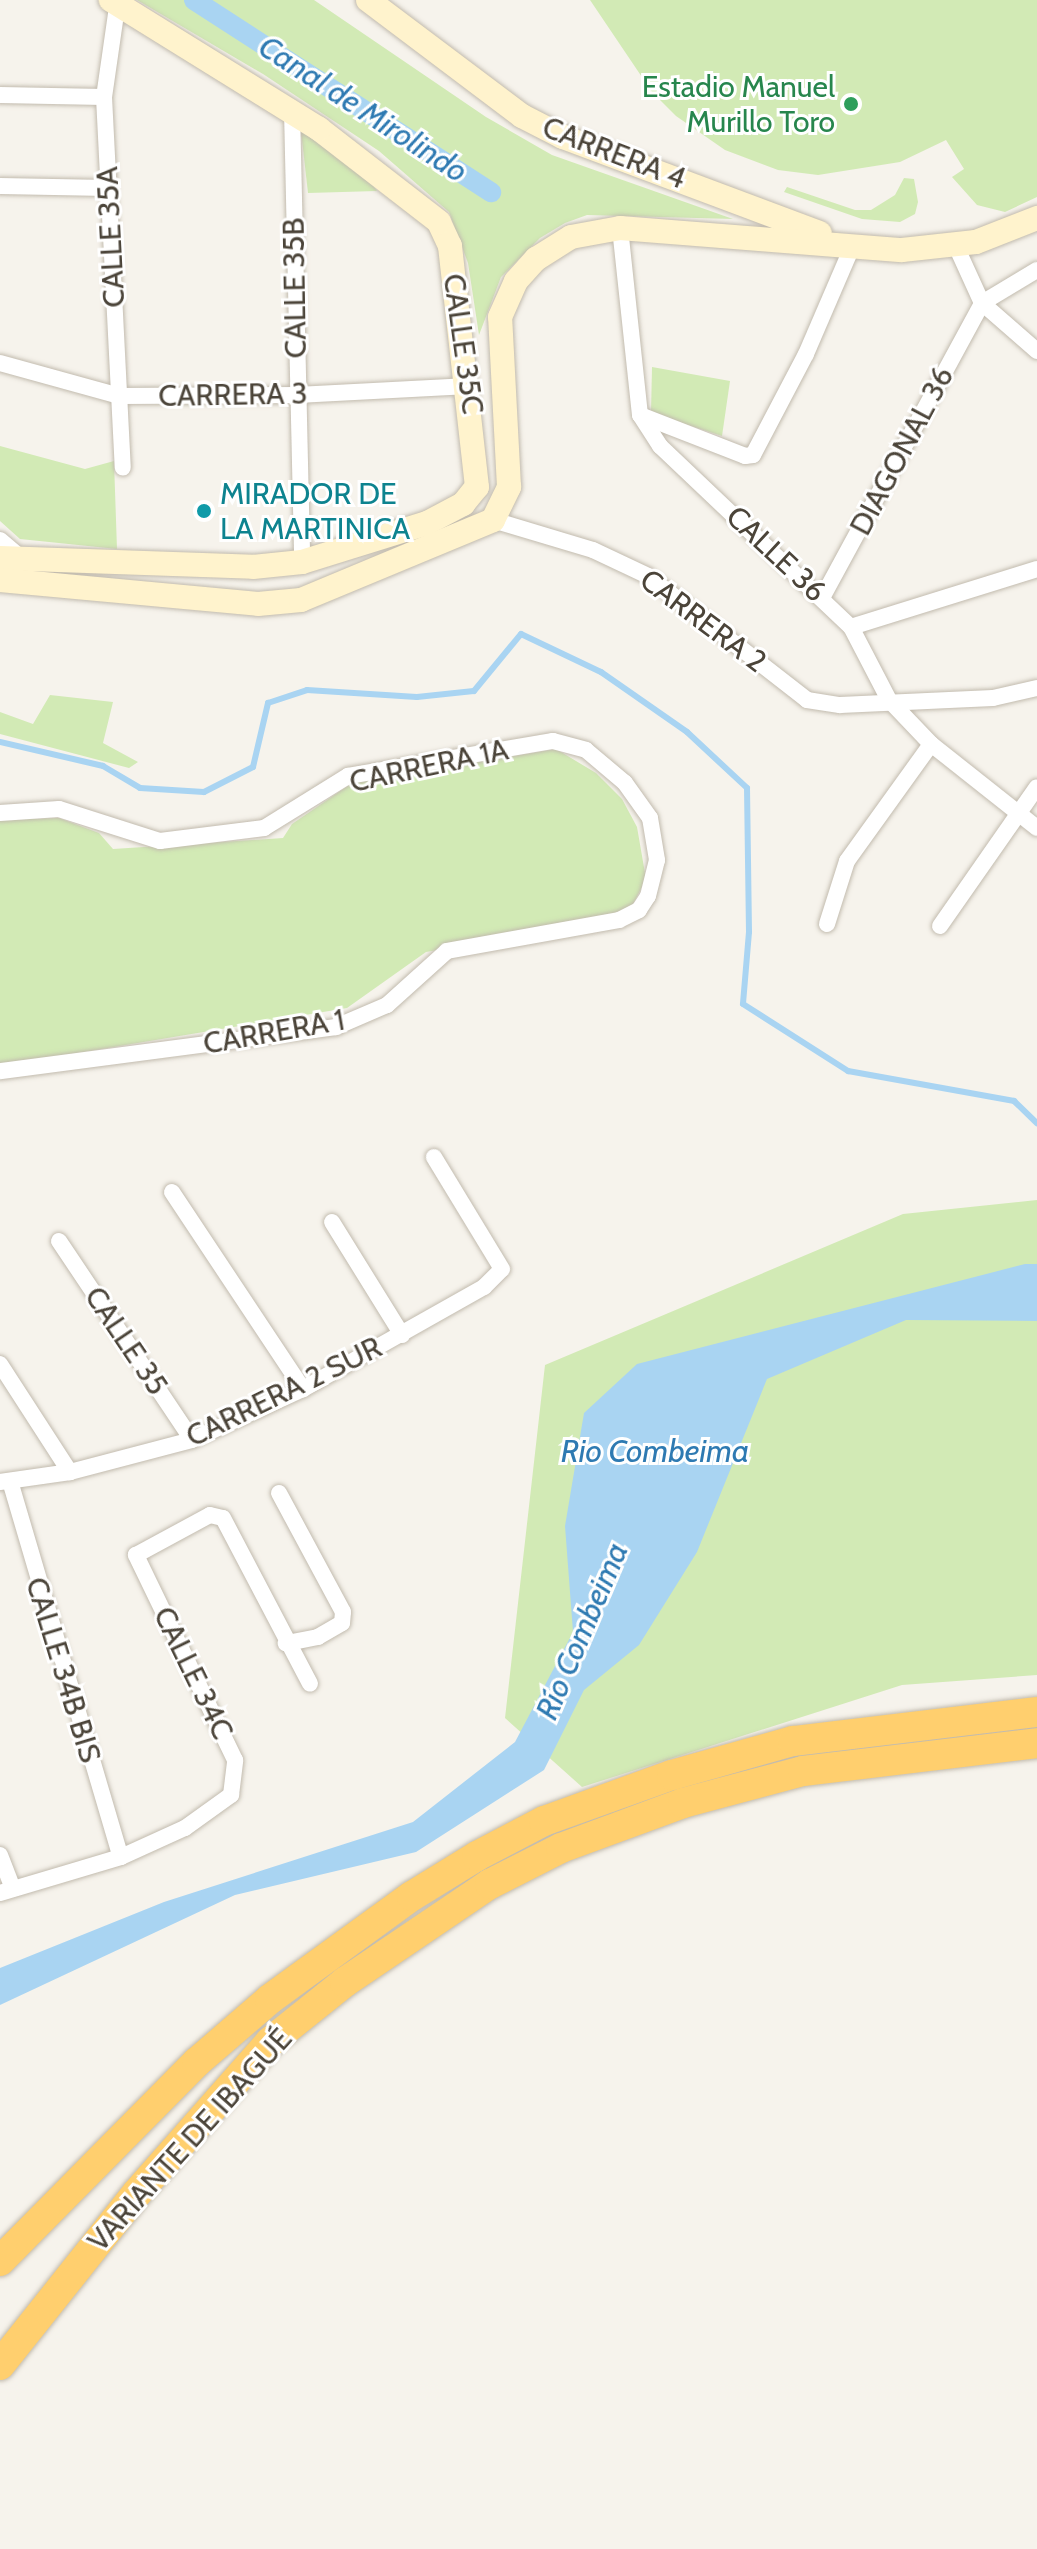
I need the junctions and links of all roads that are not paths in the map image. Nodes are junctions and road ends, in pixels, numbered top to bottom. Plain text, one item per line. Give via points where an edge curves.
1 (368, 0) edge
2 (393, 0) edge
3 (114, 4) edge
4 (434, 51) junction
5 (0, 95) edge
6 (104, 97) junction
7 (292, 110) junction
8 (0, 186) edge
9 (107, 188) junction
10 (1037, 218) edge
11 (620, 228) junction
12 (847, 244) junction
13 (956, 246) junction
14 (1037, 270) edge
15 (516, 281) joint
16 (982, 303) junction
17 (1037, 351) edge
18 (0, 363) edge
19 (469, 386) junction
20 (297, 395) junction
21 (120, 396) junction
22 (640, 415) junction
23 (123, 468) dead end
24 (493, 520) junction
25 (6, 551) edge
26 (302, 562) junction
27 (1037, 569) edge
28 (0, 580) edge
29 (822, 598) junction
30 (851, 627) junction
31 (1037, 688) edge
32 (889, 700) junction
33 (931, 744) junction
34 (1037, 787) edge
35 (1020, 812) junction
36 (0, 813) edge
37 (1037, 828) edge
38 (619, 920) joint
39 (827, 924) dead end
40 (940, 926) dead end
41 (0, 1071) edge
42 (434, 1157) dead end
43 (172, 1192) dead end
44 (332, 1222) dead end
45 (59, 1241) dead end
46 (402, 1335) junction
47 (0, 1364) edge
48 (303, 1389) junction
49 (192, 1440) junction
50 (70, 1472) junction
51 (5, 1482) edge
52 (279, 1493) dead end
53 (286, 1643) junction
54 (310, 1684) dead end
55 (1037, 1712) edge
56 (1037, 1743) edge
57 (0, 1855) edge
58 (121, 1857) junction
59 (6, 1891) edge
60 (0, 2261) edge
61 (3, 2361) edge

1 - 4 street, CARRERA 4
2 - 4 street
3 - 6 street, CALLE 35A
3 - 7 street
4 - 12 street, CARRERA 4 via 522,116 583,148
5 - 6 street
6 - 9 street, CALLE 35A
7 - 19 street, CALLE 35C via 439,222 450,246
7 - 20 street, CALLE 35B
8 - 9 street
9 - 21 street, CALLE 35A
10 - 13 street, CARRERA 4
11 - 12 street, CARRERA 4
11 - 15 street, CARRERA 4 via 571,237 536,259
11 - 22 street, CALLE 36
12 - 13 street, CARRERA 4 via 902,250
12 - 22 street via 806,354 753,455
13 - 16 street
14 - 16 street
15 - 24 street, CALLE 35C via 500,317 509,487
16 - 17 street
16 - 29 street, DIAGONAL 36
18 - 21 street, CARRERA 3
19 - 20 street, CARRERA 3
19 - 26 street, CALLE 35C via 477,487 451,510
20 - 21 street, CARRERA 3
20 - 26 street, CALLE 35B
21 - 23 street, CALLE 35A
22 - 29 street, CALLE 36 via 660,446
24 - 28 street via 466,536 301,600 258,604
24 - 32 street, CARRERA 2 via 593,550 648,576 807,700 840,705
25 - 26 street via 253,567
27 - 30 street
29 - 30 street, CALLE 36
30 - 32 street, CALLE 36
31 - 32 street, CARRERA 2 via 993,698
32 - 33 street, CALLE 36
33 - 35 street, CALLE 36
33 - 39 street via 847,861
34 - 35 street
35 - 37 street, CALLE 36
35 - 40 street
36 - 38 street, CARRERA 1A via 59,809 160,841 264,828 348,776 553,741 586,750 625,783 650,818 657,860 648,896 639,910
38 - 41 street, CARRERA 1 via 447,951 387,1005 336,1027
42 - 46 street, CARRERA 2 SUR via 502,1269 484,1287
43 - 48 street
44 - 46 street
45 - 49 street, CALLE 35
46 - 48 street, CARRERA 2 SUR
47 - 50 street
48 - 49 street, CARRERA 2 SUR
49 - 50 street, CARRERA 2 SUR
50 - 51 street, CARRERA 2 SUR
51 - 58 street, CALLE 34B BIS
52 - 53 street via 343,1612 342,1623 318,1637
53 - 54 street
53 - 58 street, CALLE 34C via 223,1518 210,1515 136,1555 235,1760 231,1795 185,1828
55 - 60 highway, VARIANTE DE IBAGUÉ via 793,1741 672,1775 544,1821 425,1888 350,1939 197,2062
56 - 61 highway, VARIANTE DE IBAGUÉ via 803,1771 683,1803 561,1848 490,1884 345,1982 270,2042 137,2193
57 - 59 street
58 - 59 street

